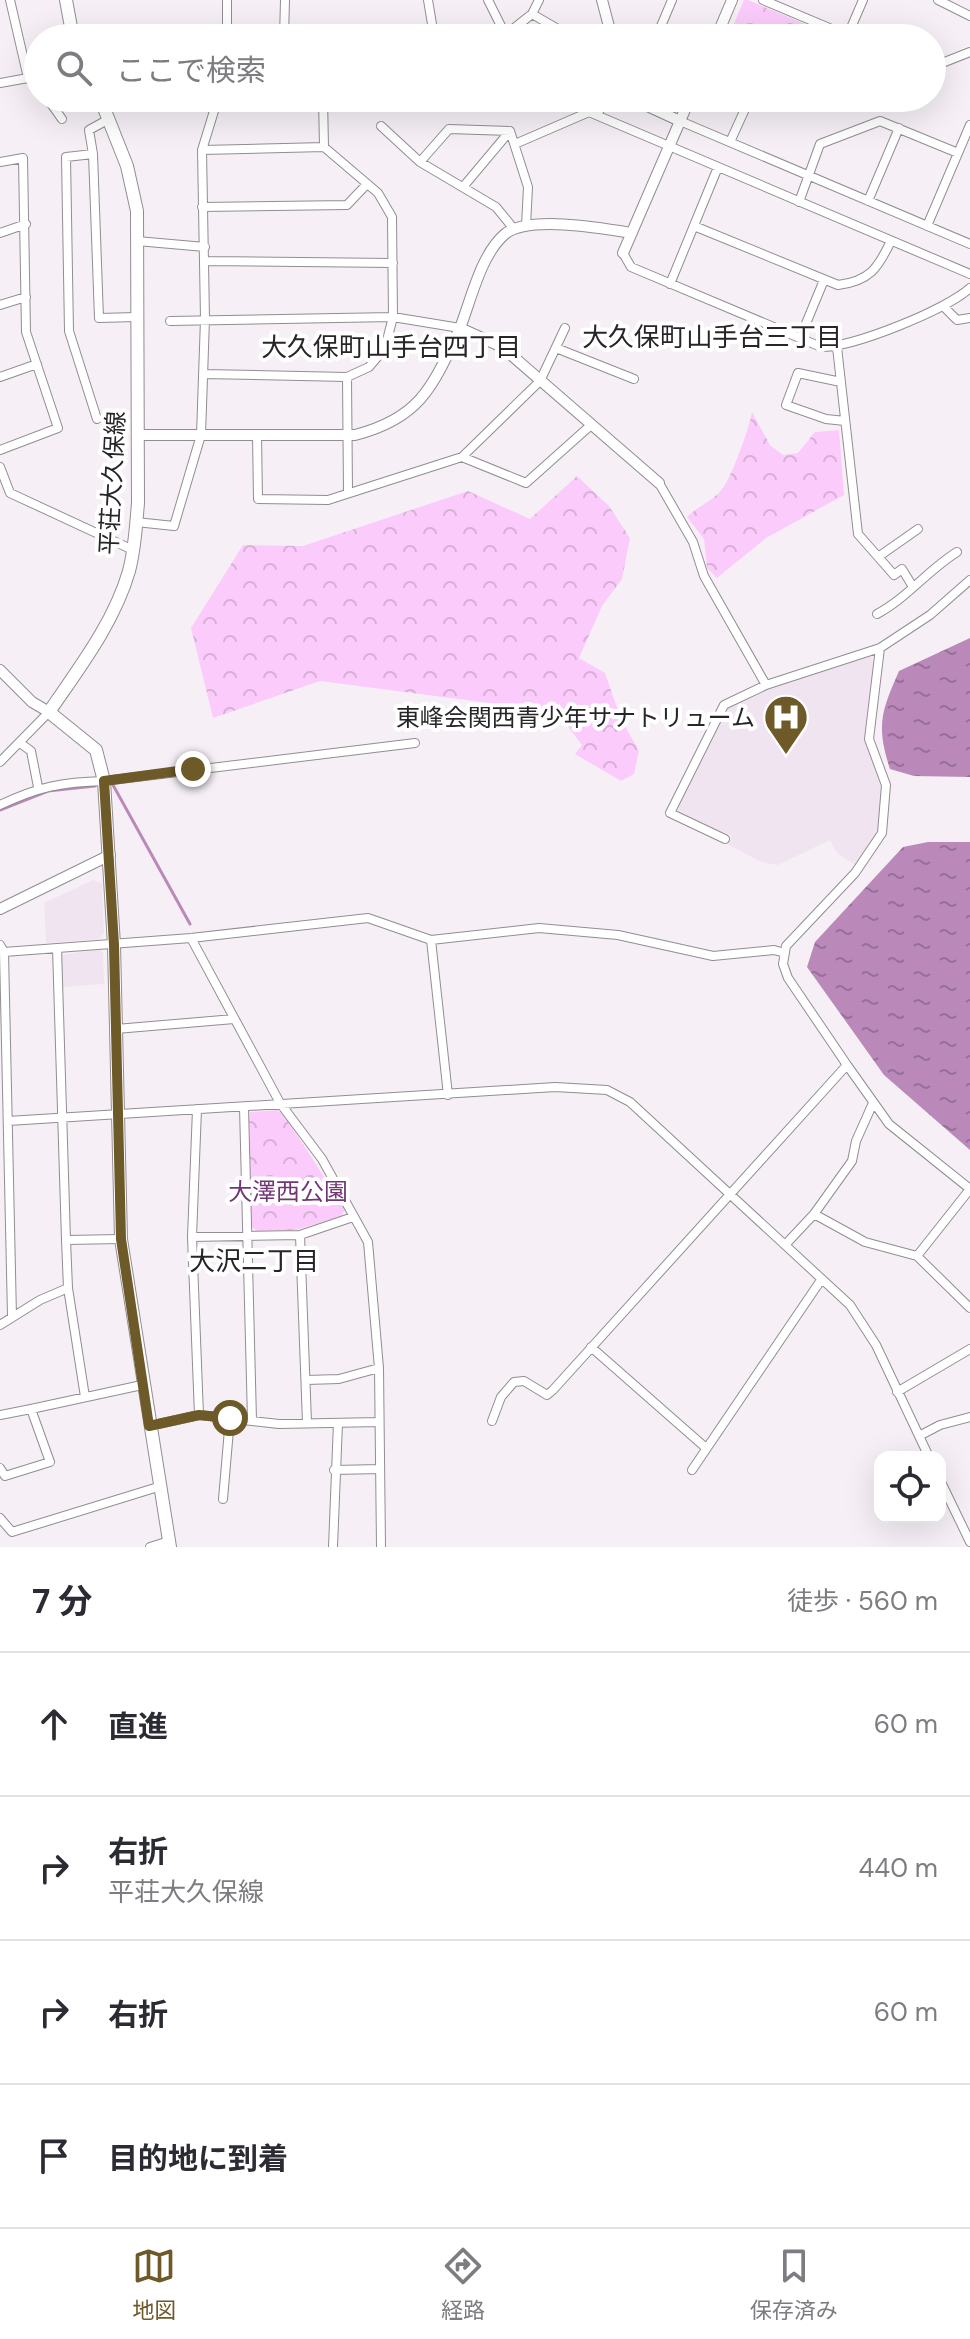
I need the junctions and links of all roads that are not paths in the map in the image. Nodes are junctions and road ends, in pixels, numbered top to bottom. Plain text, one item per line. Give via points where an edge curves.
1 (10, 0) edge
2 (66, 0) edge
3 (227, 0) edge
4 (285, 0) edge
5 (428, 0) edge
6 (488, 0) edge
7 (539, 0) edge
8 (602, 0) edge
9 (672, 0) edge
10 (732, 0) edge
11 (763, 0) edge
12 (863, 0) edge
13 (938, 0) edge
14 (965, 0) edge
15 (961, 10) junction
16 (532, 14) junction
17 (970, 16) edge
18 (70, 24) edge
19 (227, 24) edge
20 (284, 24) edge
21 (432, 24) edge
22 (500, 24) edge
23 (519, 24) edge
24 (549, 24) edge
25 (608, 24) edge
26 (662, 24) edge
27 (722, 24) edge
28 (819, 24) edge
29 (854, 24) edge
30 (970, 52) edge
31 (24, 61) edge
32 (946, 61) edge
33 (24, 79) edge
34 (0, 83) edge
35 (57, 112) edge
36 (106, 112) edge
37 (214, 112) edge
38 (323, 112) edge
39 (599, 112) edge
40 (660, 112) edge
41 (684, 112) edge
42 (744, 112) edge
43 (597, 115) junction
44 (62, 119) dead end
45 (109, 119) junction
46 (680, 121) junction
47 (970, 125) edge
48 (381, 126) dead end
49 (899, 128) junction
50 (510, 131) junction
51 (730, 142) junction
52 (515, 144) junction
53 (324, 147) junction
54 (669, 147) junction
55 (202, 150) junction
56 (958, 153) junction
57 (93, 154) junction
58 (0, 162) edge
59 (420, 162) junction
60 (718, 167) junction
61 (809, 176) junction
62 (367, 184) junction
63 (463, 187) junction
64 (868, 201) junction
65 (799, 202) junction
66 (202, 207) junction
67 (26, 224) junction
68 (526, 226) junction
69 (694, 226) junction
70 (927, 226) junction
71 (514, 229) junction
72 (0, 233) edge
73 (632, 233) junction
74 (137, 241) junction
75 (891, 241) junction
76 (970, 244) edge
77 (205, 247) junction
78 (623, 253) joint
79 (205, 261) junction
80 (393, 263) junction
81 (970, 274) edge
82 (824, 280) junction
83 (670, 284) junction
84 (970, 288) edge
85 (26, 297) junction
86 (0, 305) edge
87 (943, 306) junction
88 (137, 317) junction
89 (393, 317) junction
90 (970, 318) edge
91 (205, 319) junction
92 (170, 321) dead end
93 (460, 328) junction
94 (565, 328) dead end
95 (800, 338) junction
96 (837, 347) junction
97 (556, 348) junction
98 (37, 364) junction
99 (203, 374) junction
100 (0, 377) edge
101 (347, 377) junction
102 (634, 379) dead end
103 (540, 381) junction
104 (841, 382) junction
105 (97, 419) dead end
106 (845, 421) junction
107 (591, 425) junction
108 (138, 435) junction
109 (201, 435) junction
110 (257, 435) junction
111 (347, 435) junction
112 (0, 450) edge
113 (462, 457) junction
114 (0, 467) edge
115 (659, 483) joint
116 (348, 492) junction
117 (136, 522) junction
118 (918, 529) dead end
119 (133, 550) junction
120 (957, 552) dead end
121 (878, 557) junction
122 (970, 580) edge
123 (913, 587) junction
124 (877, 614) dead end
125 (880, 648) junction
126 (0, 670) edge
127 (766, 685) junction
128 (49, 712) junction
129 (20, 743) junction
130 (415, 743) dead end
131 (0, 762) edge
132 (104, 781) junction
133 (38, 787) junction
134 (0, 805) edge
135 (725, 839) dead end
136 (110, 855) junction
137 (0, 909) edge
138 (191, 938) junction
139 (431, 940) junction
140 (114, 945) junction
141 (2, 948) edge
142 (57, 948) junction
143 (785, 953) junction
144 (234, 1019) junction
145 (116, 1029) junction
146 (847, 1065) junction
147 (448, 1095) junction
148 (280, 1103) junction
149 (873, 1103) junction
150 (244, 1107) junction
151 (197, 1109) junction
152 (118, 1112) junction
153 (60, 1117) junction
154 (8, 1121) junction
155 (730, 1196) junction
156 (814, 1214) junction
157 (353, 1217) junction
158 (300, 1235) junction
159 (248, 1236) junction
160 (192, 1237) junction
161 (121, 1239) junction
162 (66, 1240) junction
163 (785, 1245) junction
164 (917, 1256) junction
165 (821, 1280) junction
166 (68, 1288) junction
167 (970, 1308) edge
168 (12, 1317) junction
169 (0, 1325) edge
170 (591, 1347) junction
171 (970, 1349) edge
172 (379, 1368) junction
173 (306, 1380) junction
174 (142, 1385) junction
175 (897, 1392) junction
176 (85, 1397) junction
177 (31, 1409) junction
178 (0, 1415) edge
179 (199, 1415) junction
180 (970, 1417) edge
181 (230, 1418) junction
182 (252, 1420) junction
183 (492, 1421) dead end
184 (379, 1422) junction
185 (307, 1423) junction
186 (338, 1423) junction
187 (149, 1426) junction
188 (919, 1436) junction
189 (706, 1448) junction
190 (926, 1451) edge
191 (0, 1468) edge
192 (380, 1469) junction
193 (334, 1470) junction
194 (692, 1470) dead end
195 (158, 1487) junction
196 (946, 1492) edge
197 (223, 1499) dead end
198 (0, 1518) edge
199 (970, 1542) edge
200 (170, 1544) edge
201 (150, 1547) edge
202 (333, 1547) edge
203 (381, 1547) edge

1 - 31 street
2 - 18 main road
3 - 19 street
4 - 20 street
5 - 21 street
6 - 22 street
7 - 16 street
8 - 25 street
9 - 26 street
10 - 27 street
11 - 28 street
12 - 29 street
13 - 15 street
14 - 15 street
15 - 17 street
16 - 23 street
16 - 24 street
30 - 32 street
33 - 34 street
35 - 44 street
36 - 45 main road, 平荘大久保線
37 - 55 street
38 - 53 street
39 - 43 street
40 - 46 street
41 - 46 street
42 - 51 street
43 - 52 street via 589,112
43 - 54 street
45 - 57 street via 89,130
45 - 74 main road, 平荘大久保線 via 127,166
46 - 51 street
46 - 54 street
47 - 56 street
48 - 59 street
49 - 56 street
49 - 61 street via 880,121 820,144
49 - 64 street
50 - 52 street
50 - 59 street via 449,129
50 - 63 street
51 - 61 street
52 - 68 street via 528,187
53 - 55 street
53 - 62 street
54 - 60 street
54 - 73 street
55 - 66 street
56 - 70 street
57 - 88 street via 99,318
57 - 105 street via 66,157 66,173 69,331
58 - 67 street via 23,158
59 - 63 street
60 - 65 street
60 - 69 street
61 - 64 street
61 - 65 street
62 - 66 street via 347,205
62 - 80 street via 392,217
63 - 71 street via 496,207
64 - 70 street
65 - 75 street
66 - 77 street
67 - 72 street
67 - 85 street
68 - 71 street
68 - 73 street
69 - 82 street
69 - 83 street
70 - 76 street
71 - 93 street via 491,253
73 - 78 street
74 - 77 street
74 - 88 main road, 平荘大久保線
75 - 81 street
75 - 82 street via 877,270 859,282 838,285
77 - 79 street
78 - 83 street via 631,267
79 - 80 street
79 - 91 street
80 - 89 street
82 - 95 street
83 - 95 street
84 - 87 street
85 - 86 street
85 - 98 street via 26,332
87 - 90 street via 957,320
87 - 96 street
88 - 108 main road, 平荘大久保線
89 - 91 street
89 - 93 street
89 - 101 street via 385,348 369,367
91 - 92 street
91 - 99 street
93 - 103 street via 502,347
93 - 111 street via 434,386 417,405 383,428
94 - 97 street
95 - 96 street
96 - 104 street
97 - 102 street
97 - 103 street
98 - 100 street
98 - 112 street via 58,428
99 - 101 street
99 - 109 street
101 - 111 street
103 - 107 street
103 - 113 street
104 - 106 street
104 - 106 street via 798,373 786,405
106 - 121 street via 858,534
107 - 113 street via 526,483
107 - 115 street
108 - 109 street
108 - 117 main road, 平荘大久保線
109 - 110 street
109 - 117 street via 174,526
110 - 111 street
110 - 116 street via 258,499 328,500
111 - 116 street
113 - 116 street
114 - 119 street via 10,493
115 - 127 street
117 - 119 main road, 平荘大久保線
118 - 121 street
119 - 128 main road, 平荘大久保線 via 109,618
120 - 123 street
121 - 123 street via 894,575 902,569
122 - 125 street
123 - 124 street
125 - 127 street
125 - 143 street via 869,739 886,785 882,833 855,873
126 - 128 street
127 - 135 street via 724,705 670,813
128 - 129 street
128 - 132 main road via 96,750
129 - 131 street
129 - 133 street via 31,751
130 - 132 street
132 - 133 street
132 - 136 main road
133 - 134 street
136 - 137 street
136 - 140 main road
138 - 139 street via 368,918
138 - 140 street
138 - 144 street
139 - 143 street via 539,928 618,935 713,956
139 - 147 street
140 - 142 street
140 - 145 main road
141 - 142 street
141 - 154 street
142 - 153 street
143 - 146 street via 788,978
144 - 145 street
144 - 148 street
145 - 152 main road
146 - 149 street
146 - 155 street
147 - 148 street
147 - 155 street via 555,1087 607,1090 630,1102
148 - 150 street
148 - 157 street via 322,1159
149 - 156 street via 852,1161
149 - 164 street via 889,1124 970,1189
150 - 151 street
150 - 159 street
151 - 152 street
151 - 160 street
152 - 153 street
152 - 161 main road
153 - 154 street
153 - 162 street
154 - 168 street
155 - 163 street
155 - 170 street
156 - 163 street
156 - 164 street via 865,1242
157 - 158 street
157 - 172 street via 368,1242
158 - 159 street
158 - 173 street
159 - 160 street
159 - 182 street
160 - 179 street
161 - 162 street
161 - 174 main road
162 - 166 street
163 - 165 street
164 - 167 street
165 - 175 street via 850,1305
165 - 189 street
166 - 168 street
166 - 176 street
168 - 169 street
170 - 183 street via 547,1395 524,1381 514,1382
170 - 189 street
171 - 175 street
172 - 173 street via 339,1379
172 - 184 street
173 - 185 street
174 - 176 street
174 - 187 main road
175 - 188 street
176 - 177 street
177 - 178 street
177 - 191 street via 50,1462 5,1476
179 - 181 street
179 - 187 street
180 - 188 street
181 - 182 street
181 - 197 street
182 - 185 street
184 - 186 street
184 - 192 street
185 - 186 street
186 - 193 street
187 - 195 main road
188 - 190 street
189 - 194 street
192 - 193 street
192 - 203 street
193 - 202 street
195 - 198 street via 12,1532
195 - 200 main road
196 - 199 street
200 - 201 street

